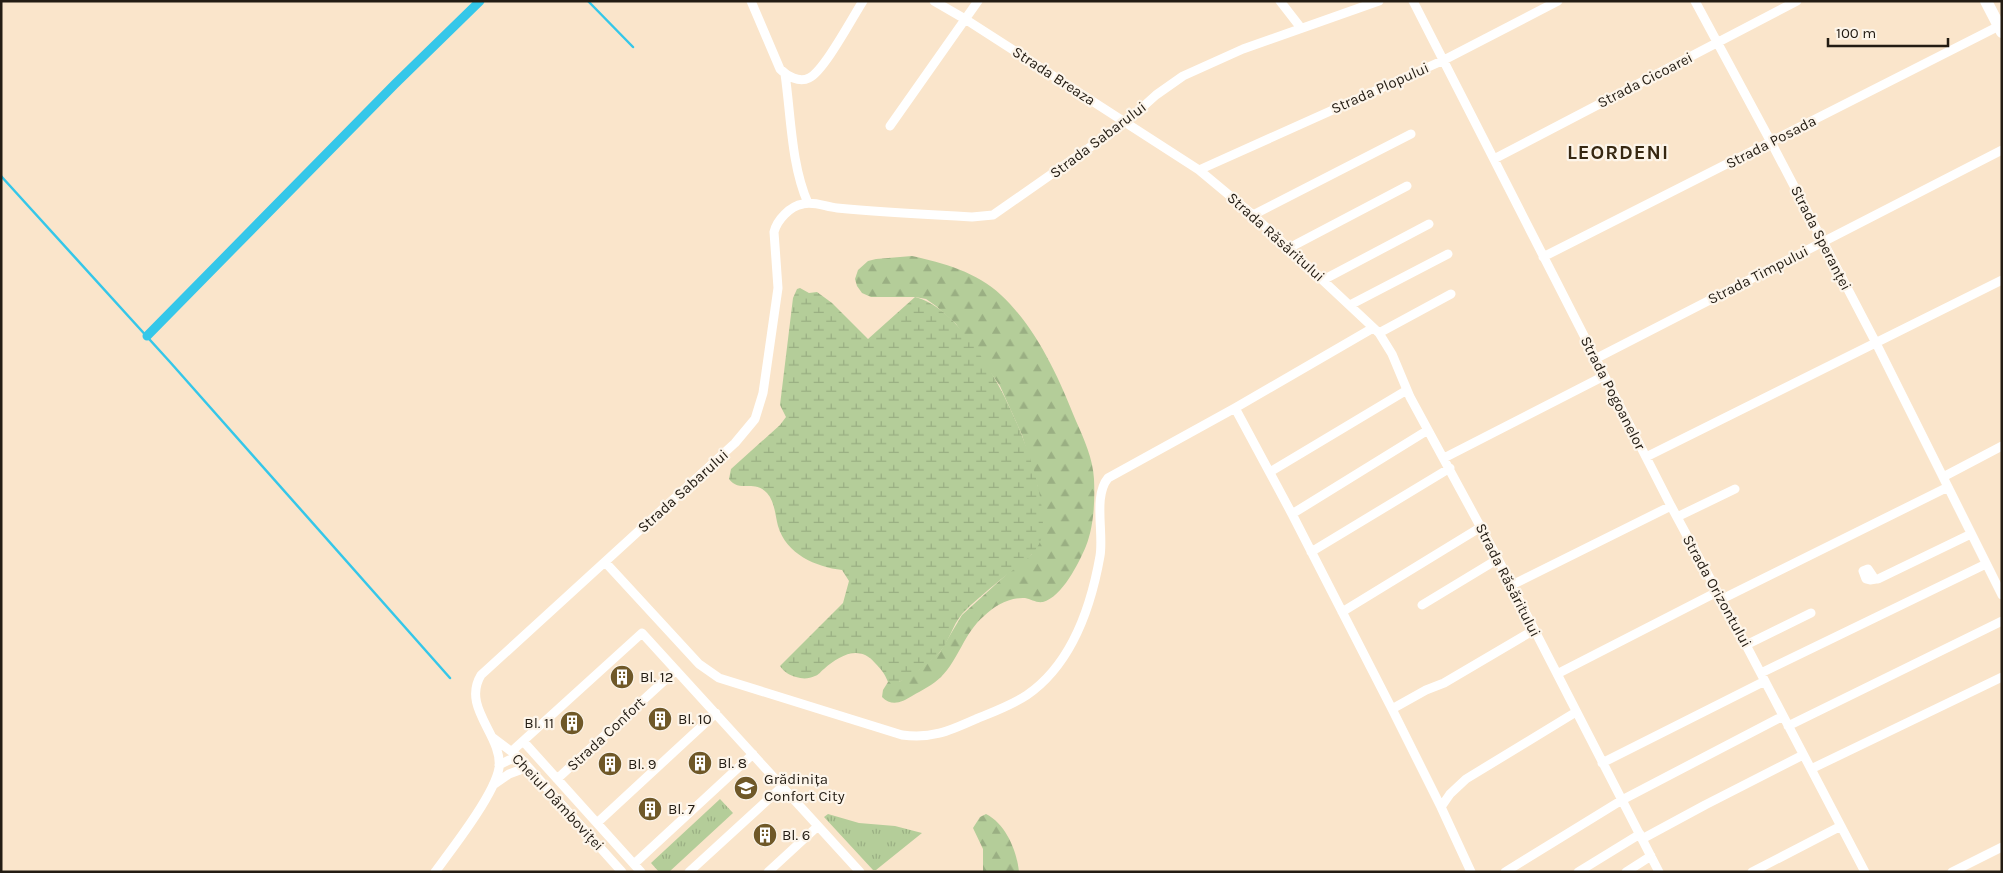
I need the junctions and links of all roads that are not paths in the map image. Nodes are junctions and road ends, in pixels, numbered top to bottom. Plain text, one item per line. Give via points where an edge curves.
1 (751, 1) edge
2 (863, 1) edge
3 (934, 1) edge
4 (978, 1) edge
5 (1280, 1) edge
6 (1380, 1) edge
7 (1413, 1) edge
8 (1558, 1) edge
9 (1695, 1) edge
10 (1797, 1) edge
11 (1986, 1) edge
12 (965, 19) junction
13 (1301, 28) junction
14 (2000, 29) edge
15 (1717, 43) junction
16 (1444, 60) junction
17 (785, 74) junction
18 (1126, 122) junction
19 (890, 126) dead end
20 (1411, 134) dead end
21 (1771, 142) junction
22 (2002, 150) edge
23 (1494, 159) junction
24 (1199, 170) junction
25 (1407, 186) dead end
26 (808, 203) junction
27 (1253, 215) junction
28 (1429, 224) dead end
29 (1823, 242) junction
30 (1289, 248) junction
31 (1448, 254) dead end
32 (1543, 257) junction
33 (1324, 280) junction
34 (2002, 280) edge
35 (1451, 294) dead end
36 (1350, 305) junction
37 (1376, 330) junction
38 (1876, 343) junction
39 (1595, 360) junction
40 (1604, 376) junction
41 (1407, 390) junction
42 (1235, 408) junction
43 (1428, 430) junction
44 (2002, 446) edge
45 (1646, 457) junction
46 (1444, 458) junction
47 (1450, 468) junction
48 (1270, 472) junction
49 (1943, 478) junction
50 (1948, 487) junction
51 (1735, 489) dead end
52 (1671, 506) junction
53 (1292, 514) junction
54 (1677, 517) junction
55 (1481, 527) junction
56 (1971, 534) junction
57 (1311, 552) junction
58 (1498, 559) junction
59 (605, 562) junction
60 (1986, 564) junction
61 (1876, 579) dead end
62 (1512, 585) junction
63 (2002, 594) edge
64 (1720, 596) junction
65 (1422, 605) dead end
66 (1342, 612) junction
67 (1811, 613) dead end
68 (2002, 621) edge
69 (1534, 630) junction
70 (1746, 645) junction
71 (676, 670) junction
72 (1557, 674) junction
73 (1763, 677) junction
74 (2002, 677) edge
75 (1392, 709) junction
76 (1576, 712) junction
77 (716, 713) junction
78 (1783, 716) junction
79 (1788, 726) junction
80 (490, 735) junction
81 (523, 741) junction
82 (512, 751) junction
83 (753, 754) junction
84 (1803, 755) junction
85 (520, 758) junction
86 (1602, 763) junction
87 (499, 765) junction
88 (528, 767) junction
89 (1811, 770) junction
90 (557, 779) junction
91 (493, 785) junction
92 (783, 786) junction
93 (1622, 800) junction
94 (1441, 807) junction
95 (597, 823) junction
96 (818, 826) junction
97 (1841, 826) junction
98 (1641, 837) junction
99 (2002, 847) edge
100 (1651, 856) junction
101 (637, 869) edge
102 (858, 871) edge
103 (435, 872) edge
104 (622, 872) edge
105 (689, 872) edge
106 (768, 872) edge
107 (1471, 872) edge
108 (1505, 872) edge
109 (1578, 872) edge
110 (1626, 872) edge
111 (1659, 872) edge
112 (1752, 872) edge
113 (1865, 872) edge
114 (1952, 872) edge

1 - 17 street via 777,64
2 - 17 street via 816,73 805,79
3 - 12 street, Strada Breaza
4 - 12 street
5 - 13 street
6 - 13 street, Strada Sabarului
7 - 16 street, Strada Pogoanelor
8 - 16 street, Strada Plopului
9 - 15 street, Strada Speranței
10 - 15 street, Strada Cicoarei
11 - 14 main road
12 - 18 street, Strada Breaza
12 - 19 street
13 - 18 street, Strada Sabarului via 1183,76 1164,88
14 - 21 street, Strada Posada
15 - 21 street, Strada Speranței
15 - 23 street, Strada Cicoarei
16 - 23 street, Strada Pogoanelor
16 - 24 street, Strada Plopului
17 - 26 street via 795,157
18 - 24 street, Strada Breaza
18 - 26 street, Strada Sabarului via 993,215 972,218 834,208
20 - 27 street
21 - 29 street, Strada Speranței
21 - 32 street, Strada Posada
22 - 29 street, Strada Timpului
23 - 32 street, Strada Pogoanelor
24 - 27 street, Strada Răsăritului
25 - 30 street
26 - 59 street, Strada Sabarului via 787,212 774,232 778,288 763,393 755,419 735,443
27 - 30 street, Strada Răsăritului
28 - 33 street
29 - 38 street, Strada Speranței
29 - 39 street, Strada Timpului
30 - 33 street, Strada Răsăritului
31 - 36 street
32 - 39 street, Strada Pogoanelor
33 - 36 street, Strada Răsăritului
34 - 38 street, Strada Pogoanelor
35 - 37 street
36 - 37 street, Strada Răsăritului
37 - 41 street, Strada Răsăritului via 1392,354
37 - 42 street
38 - 45 street, Strada Pogoanelor
38 - 49 street, Strada Speranței
39 - 40 street, Strada Pogoanelor
40 - 45 street, Strada Pogoanelor
40 - 46 street
41 - 43 street, Strada Răsăritului
41 - 48 street
42 - 48 street
42 - 59 street via 1108,478 1101,494 1101,547 1093,589 1080,628 1063,657 1038,686 1020,700 936,735 902,735 718,678 699,664
43 - 46 street, Strada Răsăritului
43 - 53 street
44 - 49 street
45 - 52 street, Strada Orizontului
46 - 47 street, Strada Răsăritului
47 - 55 street, Strada Răsăritului
47 - 57 street
48 - 53 street
49 - 50 street, Strada Speranței
50 - 56 street, Strada Speranței
50 - 64 street
51 - 54 street
52 - 54 street, Strada Orizontului
52 - 62 street
53 - 57 street
54 - 64 street, Strada Orizontului
55 - 58 street, Strada Răsăritului
55 - 66 street
56 - 60 street, Strada Speranței
56 - 61 street
57 - 66 street
58 - 62 street, Strada Răsăritului
58 - 65 street
59 - 80 street, Strada Sabarului via 481,675 476,698
60 - 63 street, Strada Speranței
60 - 73 street
62 - 69 street, Strada Răsăritului
64 - 70 street, Strada Orizontului
64 - 72 street
66 - 75 street
67 - 70 street
68 - 79 street
69 - 72 street, Strada Răsăritului
69 - 75 street via 1444,684
70 - 73 street, Strada Orizontului
71 - 77 street
71 - 81 street via 642,632
71 - 90 street, Strada Confort
72 - 76 street, Strada Răsăritului
73 - 78 street, Strada Orizontului
73 - 86 street
74 - 89 street
75 - 94 street
76 - 86 street, Strada Răsăritului
76 - 94 street via 1466,779
77 - 83 street
77 - 95 street
78 - 79 street, Strada Orizontului
78 - 93 street
79 - 84 street, Strada Orizontului
80 - 82 street, Cheiul Dâmboviței
80 - 87 street, Strada Sabarului
81 - 82 street
81 - 90 street, Strada Confort
82 - 85 street, Cheiul Dâmboviței
83 - 92 street
83 - 101 street, Strada Confort
84 - 89 street, Strada Orizontului
84 - 98 street
85 - 87 street
85 - 88 street, Cheiul Dâmboviței
86 - 93 street, Strada Răsăritului
87 - 91 street
88 - 91 street
88 - 104 street, Cheiul Dâmboviței
89 - 97 street, Strada Orizontului
90 - 95 street, Strada Confort
91 - 103 street
92 - 96 street
92 - 105 street
93 - 98 street, Strada Răsăritului
93 - 108 street
94 - 107 street
95 - 101 street, Strada Confort
96 - 102 street
96 - 106 street
97 - 112 street
97 - 113 street, Strada Orizontului
98 - 100 street, Strada Răsăritului
98 - 109 street
99 - 114 street
100 - 110 street
100 - 111 street, Strada Răsăritului

